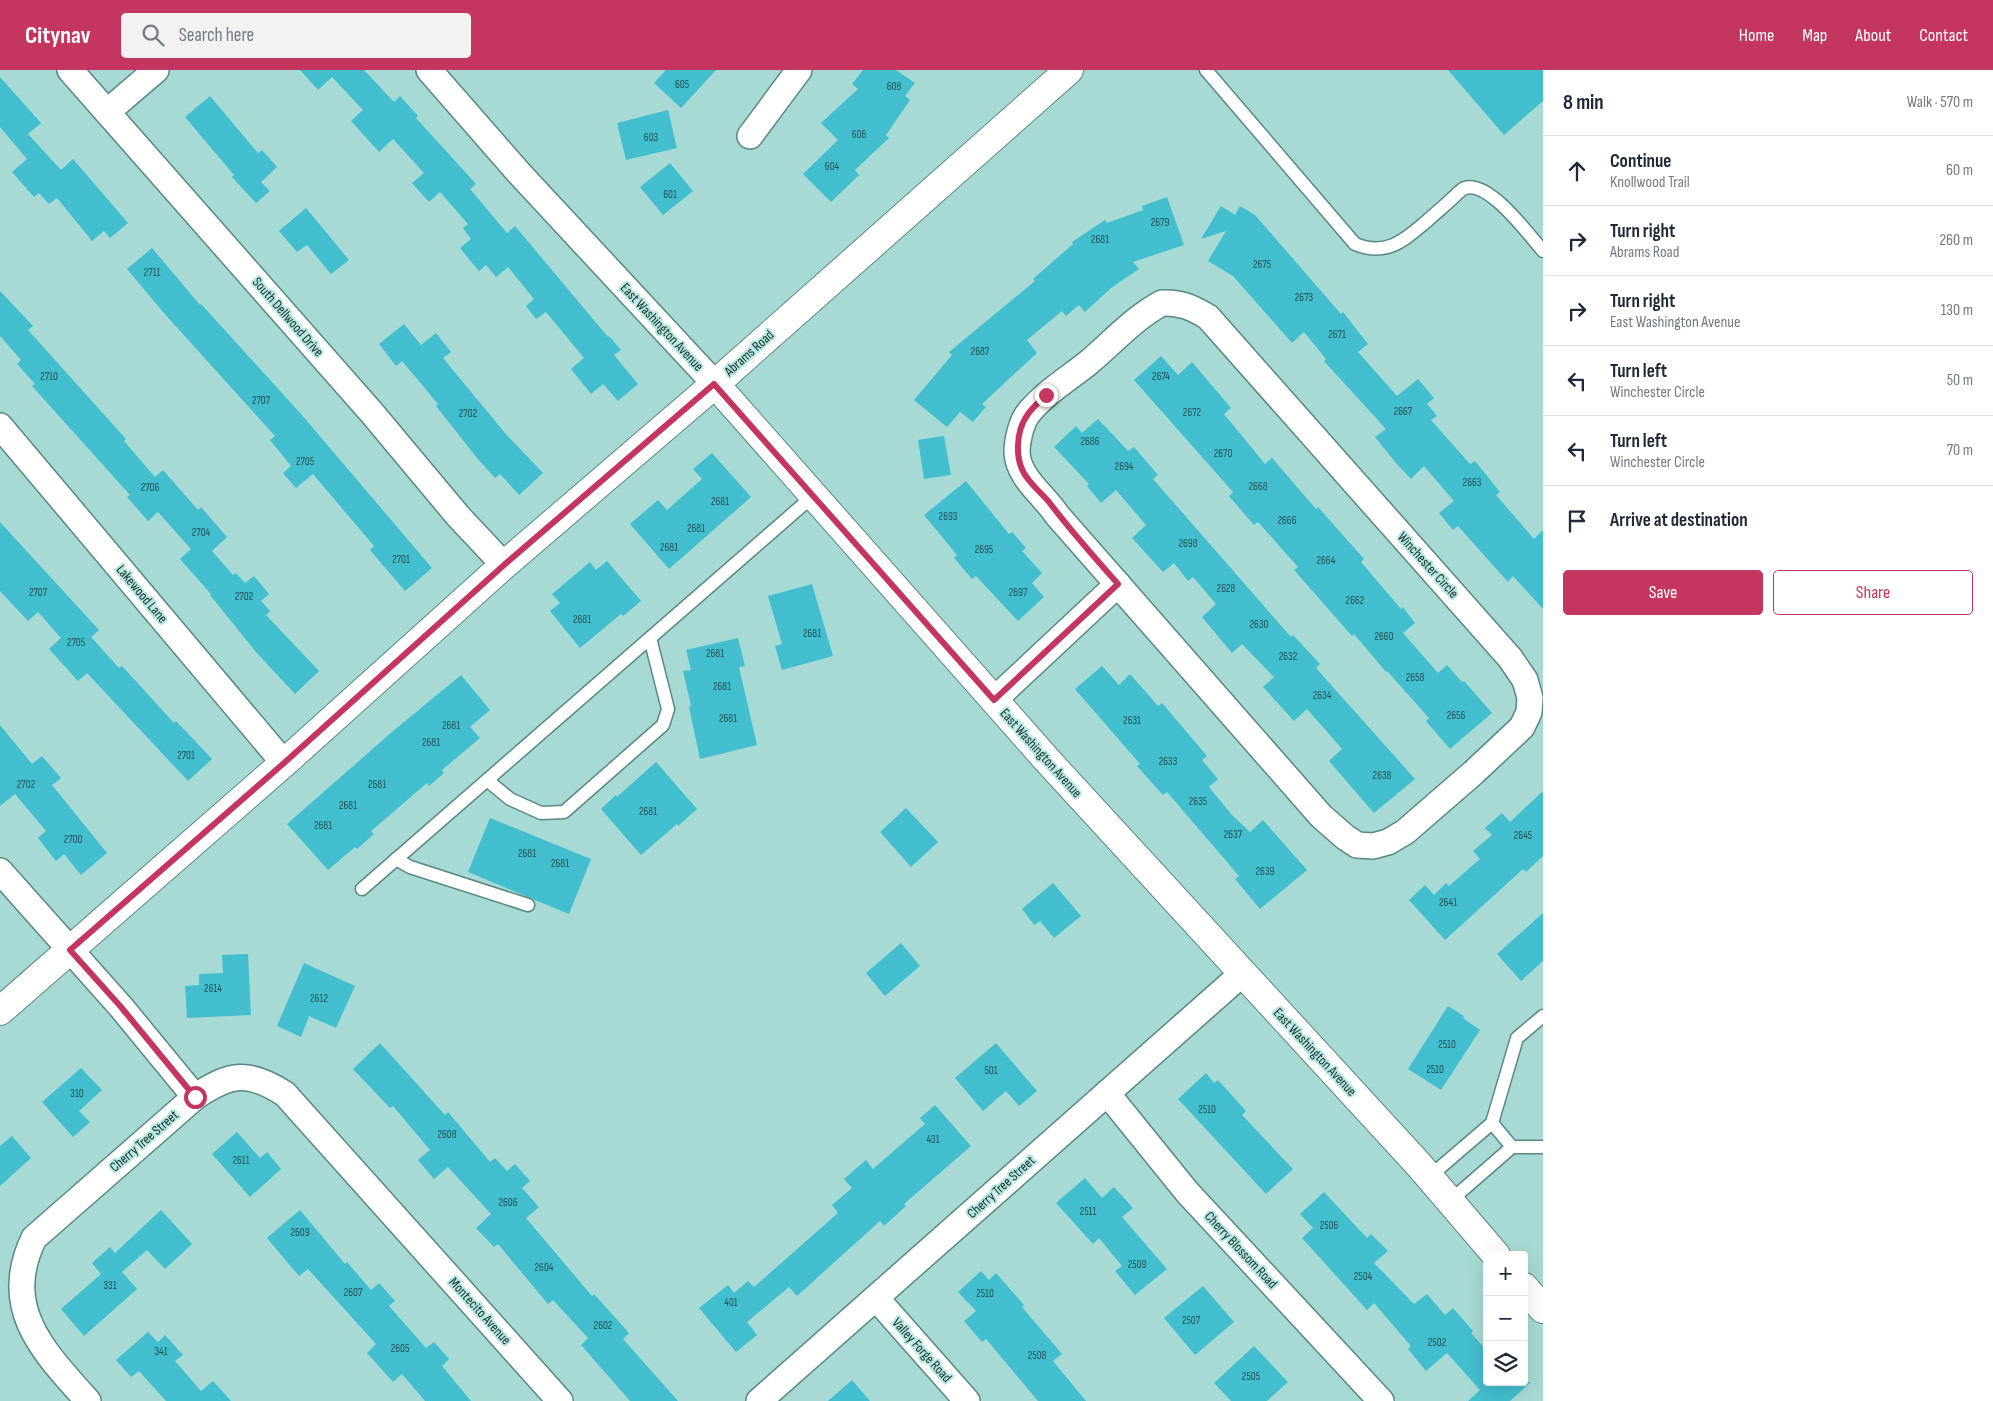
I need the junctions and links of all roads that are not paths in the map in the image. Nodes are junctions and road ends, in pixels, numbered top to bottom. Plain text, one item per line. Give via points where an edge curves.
1 (70, 70) edge
2 (156, 70) edge
3 (429, 70) edge
4 (799, 70) edge
5 (1069, 70) edge
6 (1206, 70) edge
7 (107, 112) junction
8 (750, 136) dead end
9 (1543, 251) edge
10 (714, 384) junction
11 (0, 426) edge
12 (813, 496) junction
13 (504, 565) junction
14 (1118, 584) junction
15 (650, 638) junction
16 (994, 700) junction
17 (284, 763) junction
18 (487, 780) junction
19 (396, 859) junction
20 (0, 871) edge
21 (362, 889) dead end
22 (528, 905) dead end
23 (70, 950) junction
24 (1243, 974) junction
25 (0, 1011) edge
26 (1543, 1016) edge
27 (1107, 1093) junction
28 (195, 1097) junction
29 (1492, 1123) junction
30 (1512, 1147) junction
31 (1543, 1147) edge
32 (1429, 1177) junction
33 (1450, 1201) junction
34 (400, 1221) joint
35 (1493, 1251) edge
36 (1528, 1292) edge
37 (876, 1298) junction
38 (1543, 1309) edge
39 (88, 1401) edge
40 (560, 1401) edge
41 (759, 1401) edge
42 (967, 1401) edge
43 (1381, 1401) edge

1 - 7 street, South Dellwood Drive
2 - 7 street
3 - 10 street, East Washington Avenue via 519,173
4 - 8 street
5 - 10 street, Abrams Road
6 - 9 lane via 1355,244 1370,249 1397,244 1459,192 1473,188 1497,200
7 - 13 street, South Dellwood Drive
10 - 12 street, East Washington Avenue
10 - 13 street, Abrams Road
11 - 17 street, Lakewood Lane
12 - 15 lane
12 - 16 street, East Washington Avenue
13 - 17 street, Abrams Road
14 - 14 street, Winchester Circle via 1027,479 1017,452 1021,427 1027,415 1046,395 1146,311 1162,303 1176,302 1208,317 1510,658 1525,680 1530,698 1529,712 1515,734 1404,832 1388,842 1373,846 1357,845 1315,810
14 - 16 street
15 - 18 lane
15 - 18 lane via 668,709 663,725 649,738 564,812 541,813 510,799
16 - 24 street, East Washington Avenue
17 - 23 street, Abrams Road
18 - 19 lane
19 - 21 lane
19 - 22 lane via 410,867
20 - 23 street
23 - 25 street, Abrams Road
23 - 28 street
24 - 27 street, Cherry Tree Street
24 - 32 street, East Washington Avenue
26 - 29 lane via 1517,1038
27 - 37 street, Cherry Tree Street
27 - 43 street, Cherry Blossom Road via 1187,1192
28 - 34 street, Cherry Tree Street via 212,1085 238,1077 253,1077 268,1083 285,1094
28 - 39 street, Cherry Tree Street via 34,1238 20,1263 17,1272 18,1310 35,1343
29 - 30 lane
29 - 32 lane
30 - 31 lane
30 - 33 lane
32 - 33 street, East Washington Avenue
33 - 35 street, East Washington Avenue
34 - 40 street, Montecito Avenue
36 - 38 street
37 - 41 street, Cherry Tree Street
37 - 42 street, Valley Forge Road

